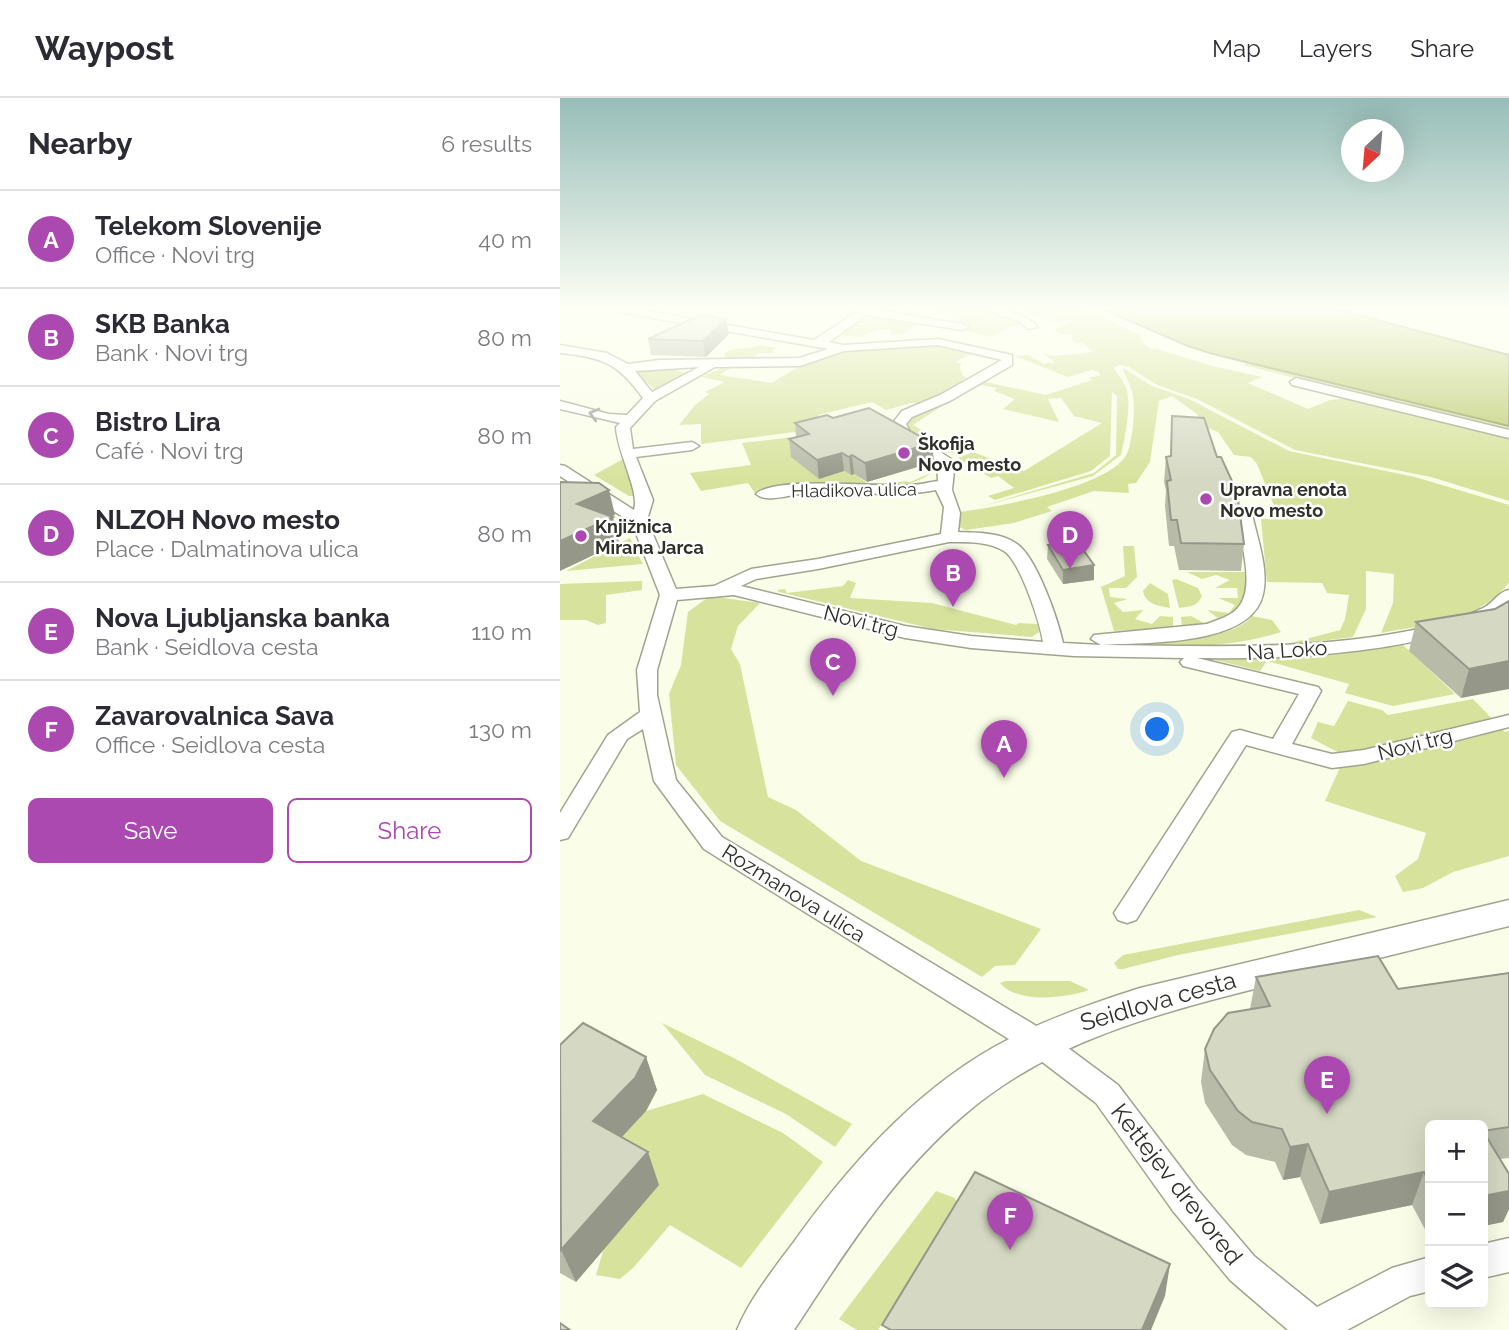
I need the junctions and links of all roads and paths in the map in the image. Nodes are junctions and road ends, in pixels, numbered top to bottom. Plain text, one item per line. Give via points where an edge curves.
1 (625, 366) edge
2 (640, 366) edge
3 (710, 366) edge
4 (998, 366) edge
5 (628, 368) junction
6 (1296, 382) dead end
7 (650, 398) junction
8 (560, 405) edge
9 (887, 417) edge
10 (903, 418) junction
11 (628, 419) junction
12 (1509, 434) edge
13 (692, 446) dead end
14 (627, 454) junction
15 (560, 469) edge
16 (944, 484) junction
17 (764, 494) dead end
18 (573, 499) edge
19 (612, 501) junction
20 (1244, 514) dead end
21 (639, 520) junction
22 (949, 537) junction
23 (720, 590) junction
24 (669, 595) junction
25 (1509, 595) edge
26 (1054, 648) junction
27 (1126, 650) junction
28 (651, 714) junction
29 (1509, 721) edge
30 (1279, 748) junction
31 (560, 832) edge
32 (1509, 913) edge
33 (1127, 914) dead end
34 (1038, 1042) junction
35 (1509, 1255) edge
36 (1488, 1260) edge
37 (1425, 1275) edge
38 (1315, 1329) edge
39 (763, 1330) edge

1 - 5 street
2 - 5 street
3 - 7 street
4 - 10 street
5 - 7 street
6 - 12 street
7 - 11 street
11 -> 8 street
9 - 10 street
10 - 16 street via 899,424 905,435 944,459
11 - 14 street via 622,433
13 - 14 street
14 - 21 street via 646,500
15 - 19 street
16 - 17 street, Hladikova ulica via 911,490 808,488
16 - 22 street via 953,512
18 - 19 street
19 - 21 street
20 - 26 street via 1254,595 1241,618 1206,631 1070,642
21 - 24 street
22 - 23 street via 751,574
22 - 26 street via 987,538 1012,548 1050,625
23 - 24 street, Novi trg
23 - 26 street, Novi trg via 905,632
24 - 28 street, Rozmanova ulica via 647,670
25 - 27 street, Na Loko via 1486,615 1420,635 1257,653
26 - 27 street, Na Loko
27 - 30 street via 1311,691
28 - 31 street via 619,735
28 - 34 street, Rozmanova ulica via 665,781 713,843
29 - 30 street, Novi trg via 1332,761
30 - 33 street, Novi trg via 1240,737
32 - 34 street, Seidlova cesta via 1132,1004
34 - 38 street, Kettejev drevored via 1107,1094 1242,1268
34 - 39 street, Seidlova cesta via 950,1100 890,1157
35 - 36 street
37 - 38 street, Kettejev drevored via 1405,1280

